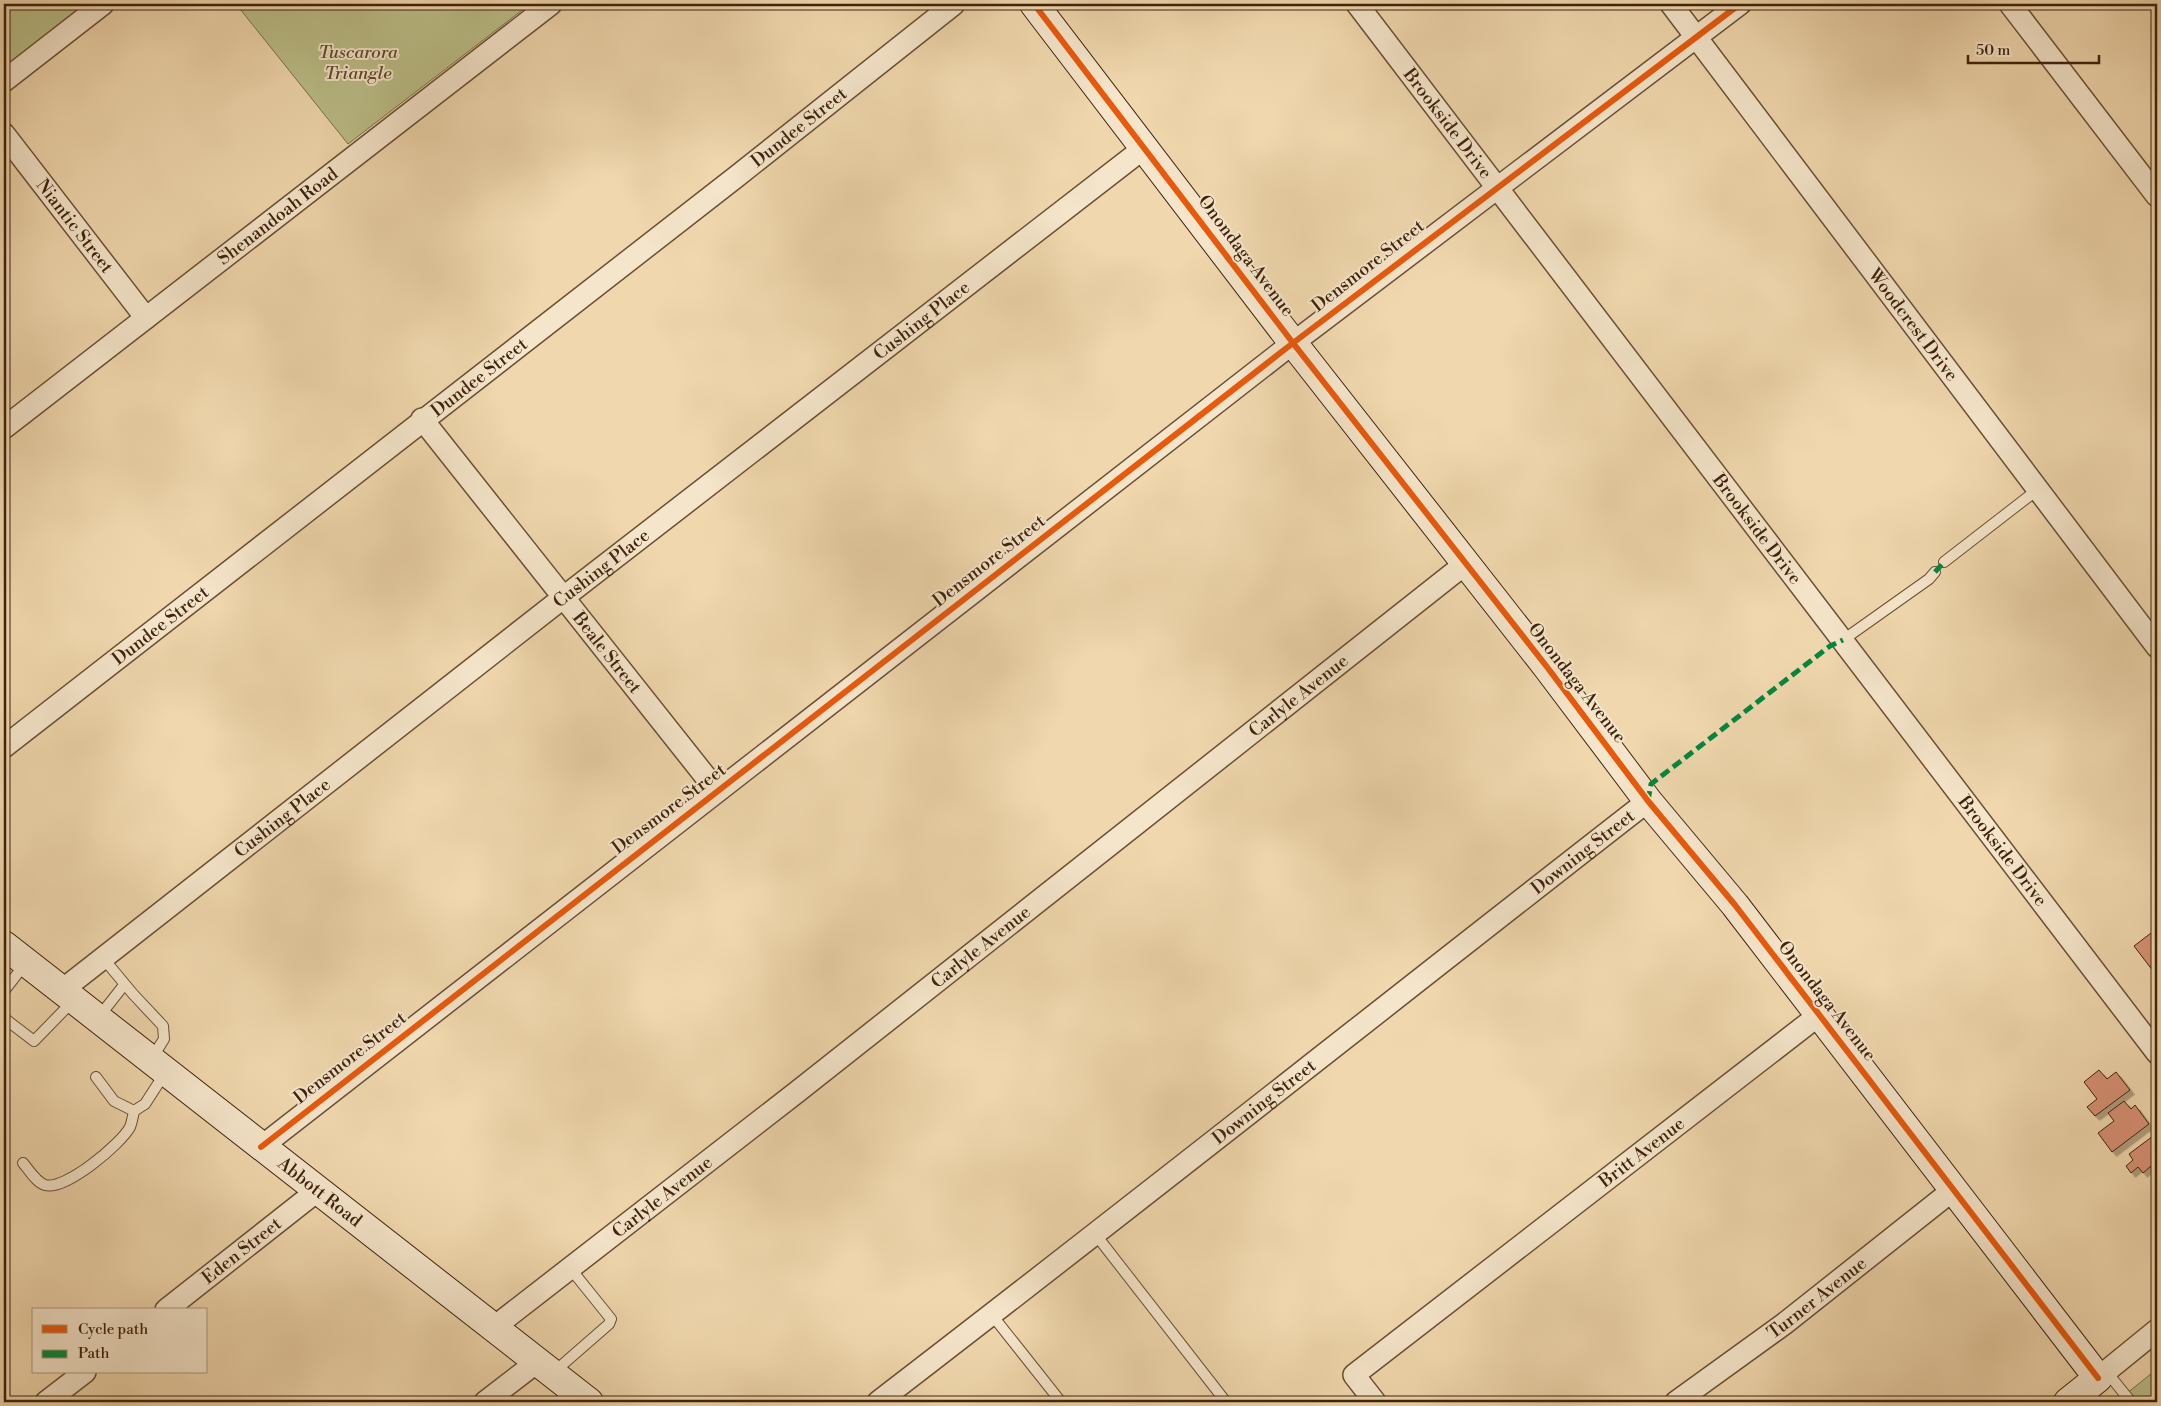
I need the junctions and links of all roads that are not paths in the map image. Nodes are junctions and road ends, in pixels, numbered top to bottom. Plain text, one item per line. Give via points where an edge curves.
1 (104, 4) edge
2 (551, 4) edge
3 (954, 4) edge
4 (1034, 4) edge
5 (1357, 4) edge
6 (1671, 4) edge
7 (1740, 4) edge
8 (2010, 4) edge
9 (1696, 37) junction
10 (4, 81) edge
11 (4, 134) edge
12 (1144, 148) junction
13 (1497, 186) junction
14 (2157, 196) edge
15 (146, 318) junction
16 (1293, 343) junction
17 (422, 419) junction
18 (4, 428) edge
19 (2037, 490) junction
20 (1944, 562) dead end
21 (1465, 564) junction
22 (1934, 572) dead end
23 (564, 597) junction
24 (1843, 640) junction
25 (2157, 647) edge
26 (4, 747) edge
27 (717, 791) junction
28 (1648, 801) junction
29 (4, 946) edge
30 (104, 958) junction
31 (26, 963) junction
32 (124, 985) junction
33 (4, 991) edge
34 (67, 996) junction
35 (1819, 1015) junction
36 (4, 1018) edge
37 (97, 1019) junction
38 (2157, 1053) edge
39 (158, 1066) junction
40 (96, 1077) dead end
41 (134, 1112) junction
42 (261, 1147) junction
43 (23, 1163) dead end
44 (1953, 1190) junction
45 (317, 1191) junction
46 (1096, 1235) junction
47 (570, 1268) junction
48 (169, 1308) edge
49 (992, 1315) junction
50 (493, 1328) junction
51 (2157, 1330) edge
52 (544, 1368) junction
53 (82, 1374) edge
54 (2102, 1375) junction
55 (46, 1402) edge
56 (485, 1402) edge
57 (589, 1402) edge
58 (878, 1402) edge
59 (1061, 1402) edge
60 (1226, 1402) edge
61 (1374, 1402) edge
62 (1676, 1402) edge
63 (2068, 1402) edge
64 (2131, 1402) edge

1 - 10 street
2 - 15 street, Shenandoah Road
3 - 17 street, Dundee Street
4 - 12 street, Onondaga Avenue
5 - 13 street, Brookside Drive
6 - 9 street, Woodcrest Drive
7 - 9 street, Densmore Street
8 - 14 street
9 - 13 street, Densmore Street
9 - 19 street, Woodcrest Drive
11 - 15 street, Niantic Street
12 - 16 street, Onondaga Avenue
12 - 23 street, Cushing Place
13 - 16 street, Densmore Street
13 - 24 street, Brookside Drive
15 - 18 street, Shenandoah Road
16 - 21 street, Onondaga Avenue
16 - 27 street, Densmore Street
17 - 23 street, Beale Street
17 - 26 street, Dundee Street
19 - 20 lane
19 - 25 street, Woodcrest Drive
21 - 28 street, Onondaga Avenue
21 - 47 street, Carlyle Avenue
22 - 24 lane via 1929,579
23 - 27 street, Beale Street
23 - 30 street, Cushing Place
24 - 38 street, Brookside Drive
27 - 42 street, Densmore Street
28 - 35 street, Onondaga Avenue
28 - 46 street, Downing Street
29 - 31 street, Abbott Road
30 - 32 lane
30 - 34 street, Cushing Place
31 - 33 lane
31 - 34 street, Abbott Road
32 - 37 lane
32 - 39 lane via 163,1026 164,1039
34 - 36 lane via 34,1041
34 - 37 street, Abbott Road
35 - 44 street, Onondaga Avenue
35 - 61 street, Britt Avenue via 1354,1375
37 - 39 street, Abbott Road
39 - 41 lane via 144,1104
39 - 42 street, Abbott Road
40 - 41 lane via 114,1101
41 - 43 lane via 131,1126 110,1149 85,1170 64,1181 52,1186 43,1184
42 - 45 street, Abbott Road
44 - 54 street, Onondaga Avenue
44 - 62 street, Turner Avenue via 1784,1324
45 - 48 street, Eden Street
45 - 50 street, Abbott Road
46 - 49 street, Downing Street
46 - 60 lane
47 - 50 street, Carlyle Avenue
47 - 52 lane via 611,1319 609,1324
49 - 58 street, Downing Street
49 - 59 lane
50 - 52 street, Abbott Road
51 - 54 street
52 - 56 street
52 - 57 street, Abbott Road
53 - 55 street
54 - 63 street
54 - 64 lane

